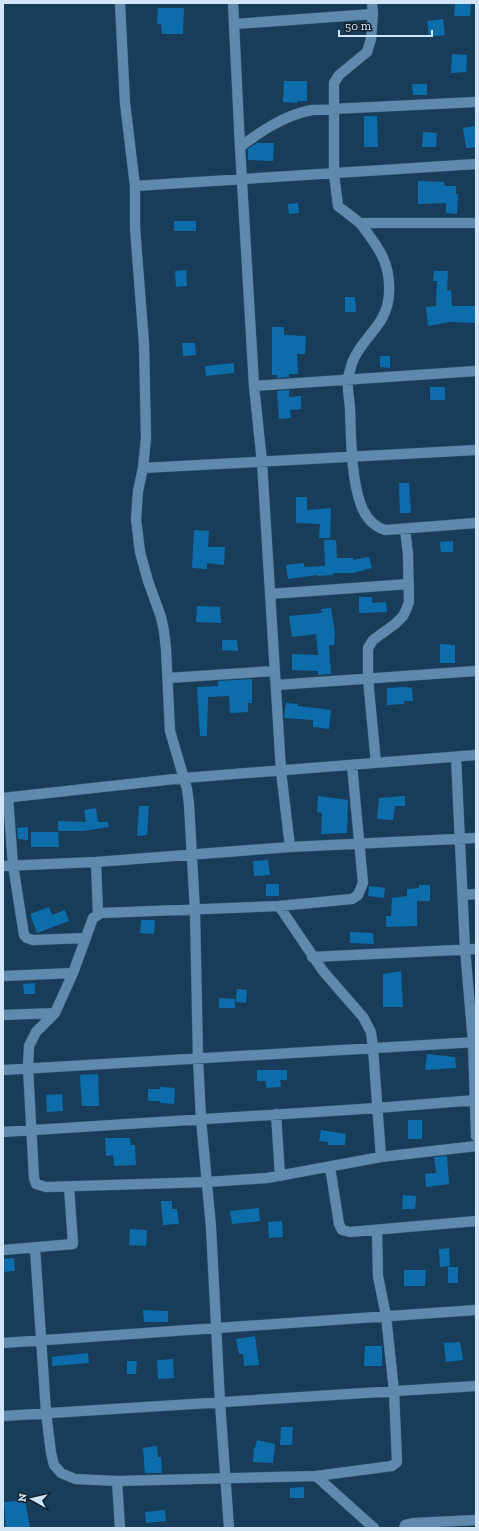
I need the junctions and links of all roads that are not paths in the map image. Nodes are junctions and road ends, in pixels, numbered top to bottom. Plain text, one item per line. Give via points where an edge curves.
1 (120, 3) edge
2 (233, 3) edge
3 (372, 3) edge
4 (373, 14) junction
5 (235, 24) junction
6 (476, 102) edge
7 (334, 109) junction
8 (240, 147) junction
9 (476, 164) edge
10 (334, 174) junction
11 (242, 179) junction
12 (135, 186) junction
13 (360, 223) junction
14 (476, 223) edge
15 (476, 371) edge
16 (348, 379) junction
17 (254, 386) junction
18 (476, 450) edge
19 (352, 458) junction
20 (262, 462) junction
21 (142, 468) junction
22 (476, 523) edge
23 (404, 529) junction
24 (408, 584) junction
25 (270, 594) junction
26 (274, 671) junction
27 (476, 671) edge
28 (168, 678) junction
29 (368, 679) junction
30 (276, 685) junction
31 (476, 755) edge
32 (456, 756) junction
33 (376, 763) junction
34 (352, 765) junction
35 (281, 771) junction
36 (184, 778) junction
37 (5, 798) edge
38 (476, 838) edge
39 (460, 840) junction
40 (359, 843) junction
41 (290, 846) junction
42 (192, 854) junction
43 (96, 862) junction
44 (8, 866) edge
45 (476, 894) edge
46 (463, 895) junction
47 (279, 906) junction
48 (195, 911) junction
49 (98, 914) junction
50 (86, 938) junction
51 (465, 949) junction
52 (476, 949) edge
53 (312, 957) junction
54 (73, 973) junction
55 (3, 976) edge
56 (55, 1012) junction
57 (3, 1015) edge
58 (474, 1042) edge
59 (373, 1048) junction
60 (198, 1058) junction
61 (28, 1068) junction
62 (3, 1070) edge
63 (475, 1101) edge
64 (377, 1108) junction
65 (276, 1114) junction
66 (201, 1119) junction
67 (31, 1130) junction
68 (3, 1132) edge
69 (476, 1136) edge
70 (476, 1146) edge
71 (381, 1157) junction
72 (330, 1167) junction
73 (280, 1176) junction
74 (206, 1182) junction
75 (69, 1187) junction
76 (476, 1221) edge
77 (377, 1230) junction
78 (35, 1248) junction
79 (3, 1250) edge
80 (476, 1310) edge
81 (386, 1316) junction
82 (217, 1329) junction
83 (41, 1340) junction
84 (3, 1343) edge
85 (476, 1386) edge
86 (394, 1391) junction
87 (220, 1403) junction
88 (46, 1412) junction
89 (3, 1416) edge
90 (316, 1476) junction
91 (226, 1479) junction
92 (117, 1480) junction
93 (476, 1520) edge
94 (119, 1523) edge
95 (115, 1528) edge
96 (229, 1528) edge
97 (374, 1528) edge
98 (404, 1528) edge

1 - 12 street via 126,103
2 - 5 street
3 - 4 street
4 - 5 street
4 - 7 street via 368,52 339,75 334,83
5 - 8 street
6 - 7 street
7 - 8 street via 298,112
7 - 10 street
8 - 11 street
9 - 10 street
10 - 11 street
10 - 13 street via 338,206
11 - 12 street
11 - 17 street
12 - 21 street via 135,228 144,344 146,438
13 - 14 street
13 - 16 street via 384,258 389,275 389,294 386,310 379,325 352,362
15 - 16 street
16 - 17 street
16 - 19 street
17 - 20 street
18 - 19 street
19 - 20 street
19 - 23 street via 361,506 368,519 377,528
20 - 21 street
20 - 25 street
21 - 28 street via 136,519 140,552 164,631
22 - 23 street
23 - 24 street via 408,554
24 - 25 street
24 - 29 street via 409,602 403,616 373,640 368,648
25 - 26 street
26 - 28 street
26 - 30 street
27 - 29 street
28 - 36 street via 170,732
29 - 30 street
29 - 33 street
30 - 35 street
31 - 32 street
32 - 33 street
32 - 39 street
33 - 34 street
34 - 35 street
34 - 40 street
35 - 36 street
35 - 41 street
36 - 37 street
36 - 42 street via 189,804
37 - 44 street
38 - 39 street
39 - 40 street
39 - 46 street
40 - 41 street
40 - 47 street via 363,883 358,895 345,901
41 - 42 street
42 - 43 street
42 - 48 street
43 - 44 street
43 - 49 street
44 - 50 street via 24,935 27,938
45 - 46 street
46 - 51 street
47 - 48 street
47 - 53 street
48 - 49 street
48 - 60 street
49 - 50 street via 93,918
50 - 54 street
51 - 52 street
51 - 53 street
51 - 58 street
53 - 59 street via 363,1016 371,1032
54 - 55 street
54 - 56 street
56 - 57 street
56 - 61 street via 36,1032 29,1046
58 - 59 street
58 - 63 street
59 - 60 street
59 - 64 street
60 - 61 street
60 - 66 street
61 - 62 street
61 - 67 street
63 - 64 street
63 - 69 street
64 - 65 street
64 - 71 street
65 - 66 street
65 - 73 street
66 - 67 street
66 - 74 street
67 - 68 street
67 - 75 street via 36,1184 46,1187
70 - 71 street
71 - 72 street
72 - 73 street
72 - 77 street via 342,1230
73 - 74 street
74 - 75 street
74 - 82 street
75 - 78 street via 73,1244
76 - 77 street
77 - 81 street via 378,1276
78 - 79 street
78 - 83 street
80 - 81 street
81 - 82 street
81 - 86 street
82 - 83 street
82 - 87 street
83 - 84 street
83 - 88 street
85 - 86 street
86 - 87 street
86 - 90 street via 397,1458 395,1465
87 - 88 street
87 - 91 street
88 - 89 street
88 - 92 street via 50,1453 54,1465 61,1473 75,1479
90 - 91 street
90 - 97 street
91 - 92 street
91 - 96 street
92 - 94 street
93 - 98 street via 414,1523 405,1525
94 - 95 street

